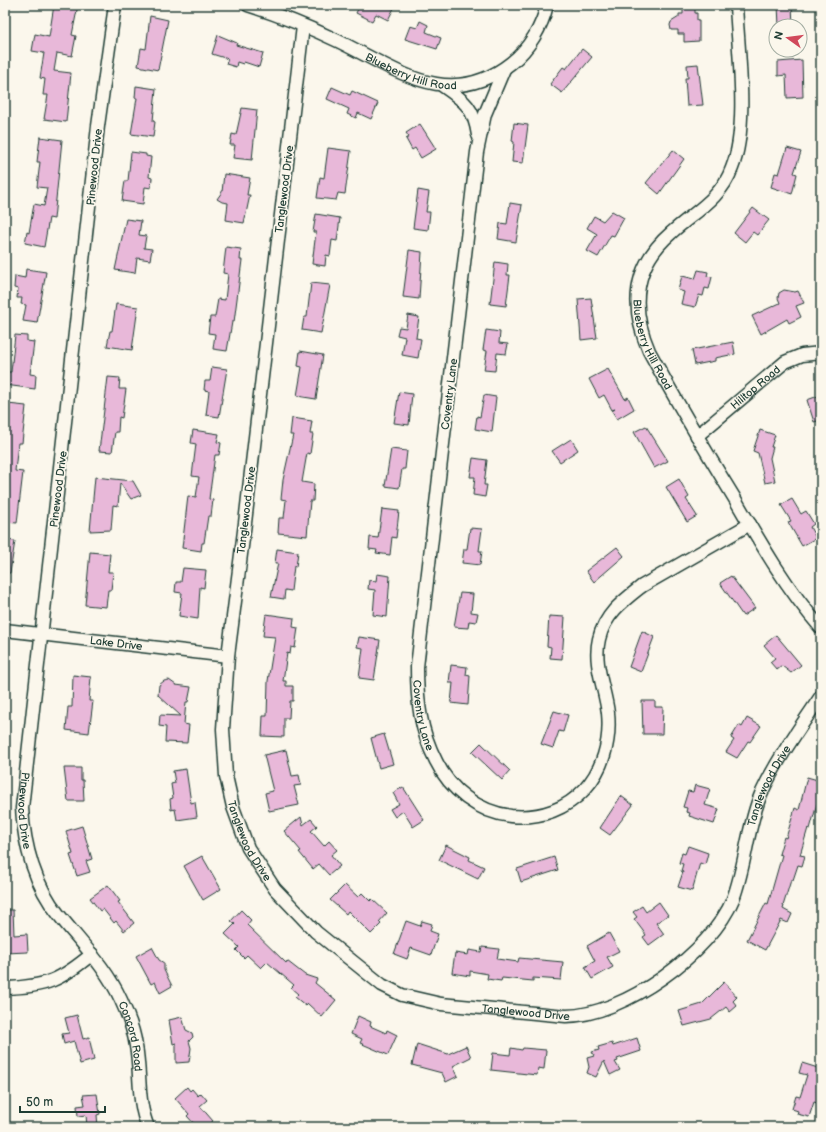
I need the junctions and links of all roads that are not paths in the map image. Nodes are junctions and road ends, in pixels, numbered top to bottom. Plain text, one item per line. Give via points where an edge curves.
1 (115, 5) edge
2 (248, 5) edge
3 (547, 5) edge
4 (736, 5) edge
5 (303, 26) junction
6 (504, 69) junction
7 (442, 85) junction
8 (479, 140) junction
9 (821, 353) edge
10 (697, 436) junction
11 (750, 524) junction
12 (821, 628) edge
13 (5, 630) edge
14 (40, 634) junction
15 (228, 656) junction
16 (821, 696) edge
17 (92, 954) junction
18 (5, 988) edge
19 (148, 1127) edge

1 - 14 street, Pinewood Drive via 98,126
2 - 5 street, Blueberry Hill Road
3 - 6 street, Blueberry Hill Road via 540,26 532,39 518,58
4 - 10 street, Blueberry Hill Road via 741,116 739,144 733,167 719,192 659,245 645,264 638,290 637,302 642,334
5 - 7 street, Blueberry Hill Road via 354,49 404,76
5 - 15 street, Tanglewood Drive
6 - 7 street, Blueberry Hill Road via 467,85
6 - 8 street, Coventry Lane via 485,114
7 - 8 street, Coventry Lane via 467,104 474,118
8 - 11 street, Coventry Lane via 417,667 417,694 423,730 430,750 446,778 477,805 517,816 549,812 582,793 600,767 608,740 608,713 597,650 608,617 642,586
9 - 10 street, Hilltop Road via 802,355 785,362
10 - 11 street, Blueberry Hill Road
11 - 12 street, Blueberry Hill Road via 790,589
13 - 14 street, Lake Drive
14 - 15 street, Lake Drive
14 - 17 street, Pinewood Drive via 22,797 23,827 29,855 53,907
15 - 16 street, Tanglewood Drive via 223,729 229,792 239,827 251,854 291,908 370,977 402,995 441,1004 566,1016 600,1010 640,991 682,963 721,922 742,871 761,796 781,757
17 - 18 street via 54,981 39,986
17 - 19 street, Concord Road via 111,980 130,1022

